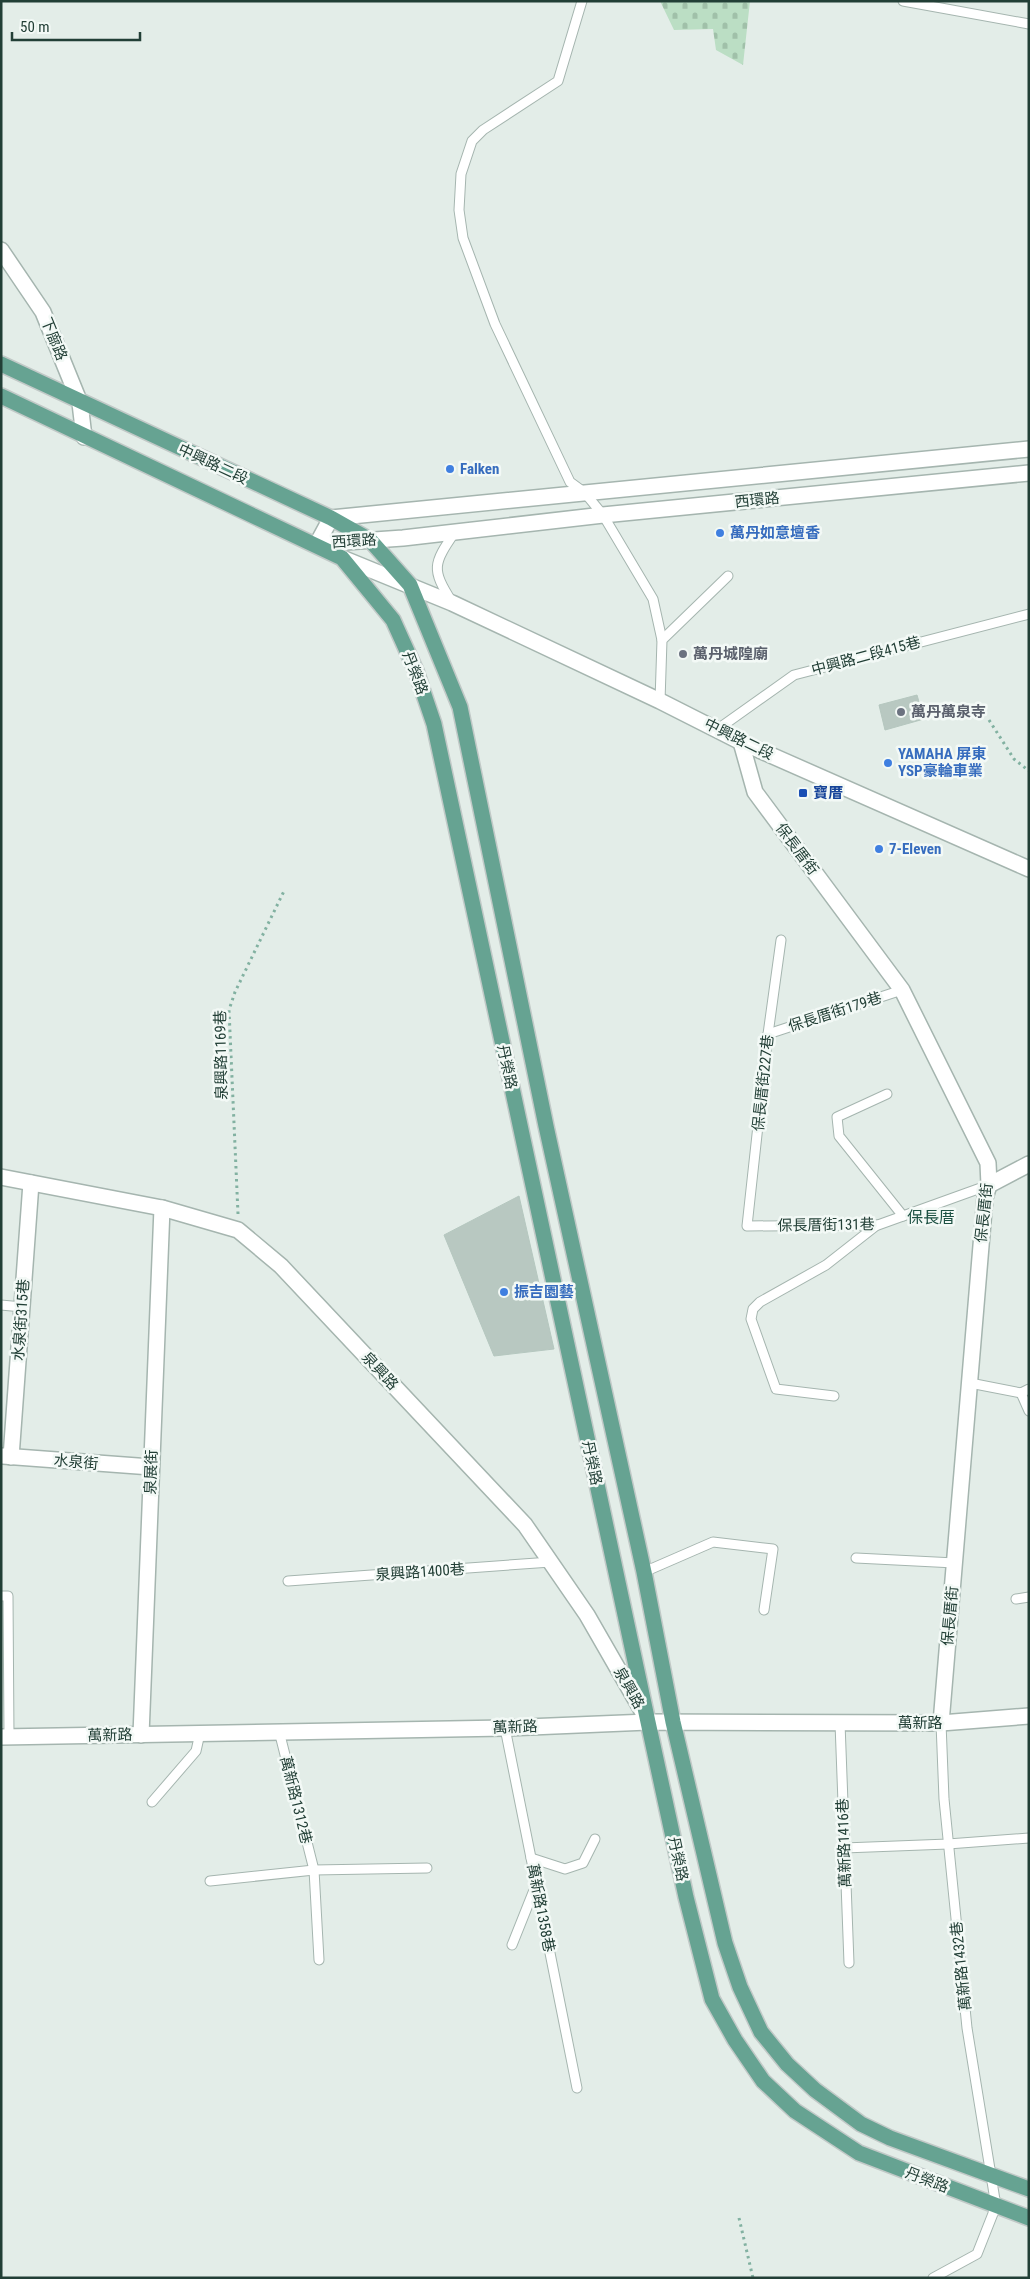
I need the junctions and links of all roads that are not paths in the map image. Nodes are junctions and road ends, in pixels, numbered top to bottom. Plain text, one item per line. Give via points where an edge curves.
1 (582, 1) edge
2 (903, 1) edge
3 (1029, 24) edge
4 (1, 250) edge
5 (1, 364) edge
6 (1, 396) edge
7 (80, 403) junction
8 (84, 437) junction
9 (1029, 449) edge
10 (1029, 474) edge
11 (585, 494) junction
12 (603, 515) junction
13 (331, 518) junction
14 (455, 532) junction
15 (370, 540) junction
16 (317, 544) junction
17 (342, 558) junction
18 (728, 576) dead end
19 (410, 585) junction
20 (452, 602) junction
21 (1029, 614) edge
22 (662, 640) junction
23 (660, 701) junction
24 (718, 729) junction
25 (741, 742) junction
26 (1029, 869) edge
27 (781, 940) dead end
28 (902, 990) junction
29 (768, 1034) junction
30 (887, 1094) dead end
31 (546, 1126) junction
32 (521, 1133) junction
33 (1029, 1164) edge
34 (1, 1177) edge
35 (31, 1183) junction
36 (989, 1185) junction
37 (162, 1208) junction
38 (903, 1216) junction
39 (878, 1225) junction
40 (747, 1226) joint
41 (1, 1305) edge
42 (22, 1307) junction
43 (970, 1384) junction
44 (1025, 1391) edge
45 (834, 1396) dead end
46 (1029, 1411) edge
47 (6, 1456) edge
48 (151, 1467) junction
49 (856, 1558) dead end
50 (551, 1562) junction
51 (954, 1563) junction
52 (644, 1572) junction
53 (288, 1581) dead end
54 (1, 1596) edge
55 (1029, 1598) edge
56 (1016, 1599) dead end
57 (764, 1610) dead end
58 (1029, 1716) edge
59 (648, 1722) junction
60 (673, 1722) junction
61 (840, 1723) junction
62 (941, 1724) junction
63 (505, 1728) junction
64 (279, 1731) junction
65 (200, 1733) junction
66 (140, 1735) junction
67 (5, 1737) edge
68 (152, 1802) dead end
69 (1029, 1838) edge
70 (595, 1840) dead end
71 (948, 1844) junction
72 (844, 1848) junction
73 (532, 1858) junction
74 (427, 1868) dead end
75 (314, 1870) junction
76 (210, 1881) dead end
77 (536, 1884) junction
78 (512, 1945) dead end
79 (319, 1960) dead end
80 (849, 1963) dead end
81 (577, 2088) dead end
82 (990, 2175) junction
83 (1029, 2188) edge
84 (996, 2206) junction
85 (1029, 2218) edge
86 (933, 2278) edge

1 - 11 lane via 558,81 483,130 472,141 461,174 459,210 463,238 495,324 570,482
2 - 3 lane
4 - 7 street, 下廍路 via 43,312
5 - 7 main road, 中興路二段
6 - 8 main road, 中興路二段
7 - 8 street, 下廍路
7 - 13 main road, 中興路二段
8 - 16 main road, 中興路二段
9 - 11 street, 西環路
10 - 12 street, 西環路
11 - 12 lane
11 - 13 street, 西環路
12 - 14 street, 西環路
12 - 22 lane via 653,599
13 - 15 main road, 中興路二段
13 - 16 street, 西環路
14 - 15 street, 西環路
14 - 20 lane via 441,552 436,571
15 - 16 street, 西環路
15 - 19 main road, 中興路二段
16 - 17 main road, 中興路二段
17 - 19 street, 中興路二段
17 - 32 main road, 丹榮路 via 393,620 416,671 434,724
18 - 22 lane
19 - 20 street, 中興路二段
19 - 31 main road, 丹榮路 via 460,707
20 - 23 street, 中興路二段
21 - 24 lane, 中興路二段415巷 via 794,675
22 - 23 lane
23 - 24 street, 中興路二段
24 - 25 street, 中興路二段
25 - 26 street, 中興路二段
25 - 28 street, 保長厝街 via 755,792
27 - 29 lane, 保長厝街227巷
28 - 29 lane, 保長厝街179巷
28 - 36 street, 保長厝街 via 988,1163
29 - 40 lane, 保長厝街227巷
30 - 38 lane via 837,1117 838,1136
31 - 32 main road
31 - 52 main road, 丹榮路
32 - 59 main road, 丹榮路
33 - 36 street
34 - 35 street, 泉興路
35 - 37 street, 泉興路
35 - 42 street, 水泉街315巷
36 - 38 lane, 保長厝街131巷
36 - 43 street, 保長厝街 via 985,1198
37 - 48 street, 泉展街
37 - 50 street, 泉興路 via 238,1230 281,1266 525,1525
38 - 39 lane, 保長厝街131巷
39 - 40 lane, 保長厝街131巷
39 - 45 lane via 826,1265 753,1309 751,1319 776,1389
41 - 42 lane
42 - 47 street, 水泉街315巷
43 - 44 lane
43 - 51 street, 保長厝街
44 - 46 lane
47 - 48 street, 水泉街
48 - 66 street, 泉展街
49 - 51 lane
50 - 53 lane, 泉興路1400巷
50 - 59 street, 泉興路 via 587,1615
51 - 62 street, 保長厝街
52 - 57 lane via 713,1542 773,1549
52 - 60 main road, 丹榮路
54 - 67 lane via 8,1596
55 - 56 lane
58 - 62 street, 萬新路
59 - 60 street, 萬新路
59 - 63 street, 萬新路
59 - 84 main road, 丹榮路 via 712,1999 763,2081 795,2111 858,2153
60 - 61 street, 萬新路
60 - 82 main road, 丹榮路 via 725,1942 761,2032 787,2064 815,2090 861,2124
61 - 62 street, 萬新路
61 - 72 lane, 萬新路1416巷
62 - 71 lane, 萬新路1432巷
63 - 64 street, 萬新路
63 - 73 lane, 萬新路1358巷
64 - 65 street, 萬新路
64 - 75 lane, 萬新路1312巷
65 - 66 street, 萬新路
65 - 68 lane via 196,1751
66 - 67 street, 萬新路
69 - 71 lane
70 - 73 lane via 583,1862 565,1869
71 - 72 lane
71 - 82 lane, 萬新路1432巷 via 967,2028
72 - 80 lane, 萬新路1416巷
73 - 77 lane, 萬新路1358巷
74 - 75 lane
75 - 76 lane
75 - 79 lane, 萬新路1312巷
77 - 78 lane
77 - 81 lane, 萬新路1358巷
82 - 83 main road, 丹榮路
82 - 84 lane, 萬新路1432巷
84 - 85 main road, 丹榮路
84 - 86 lane via 977,2254

